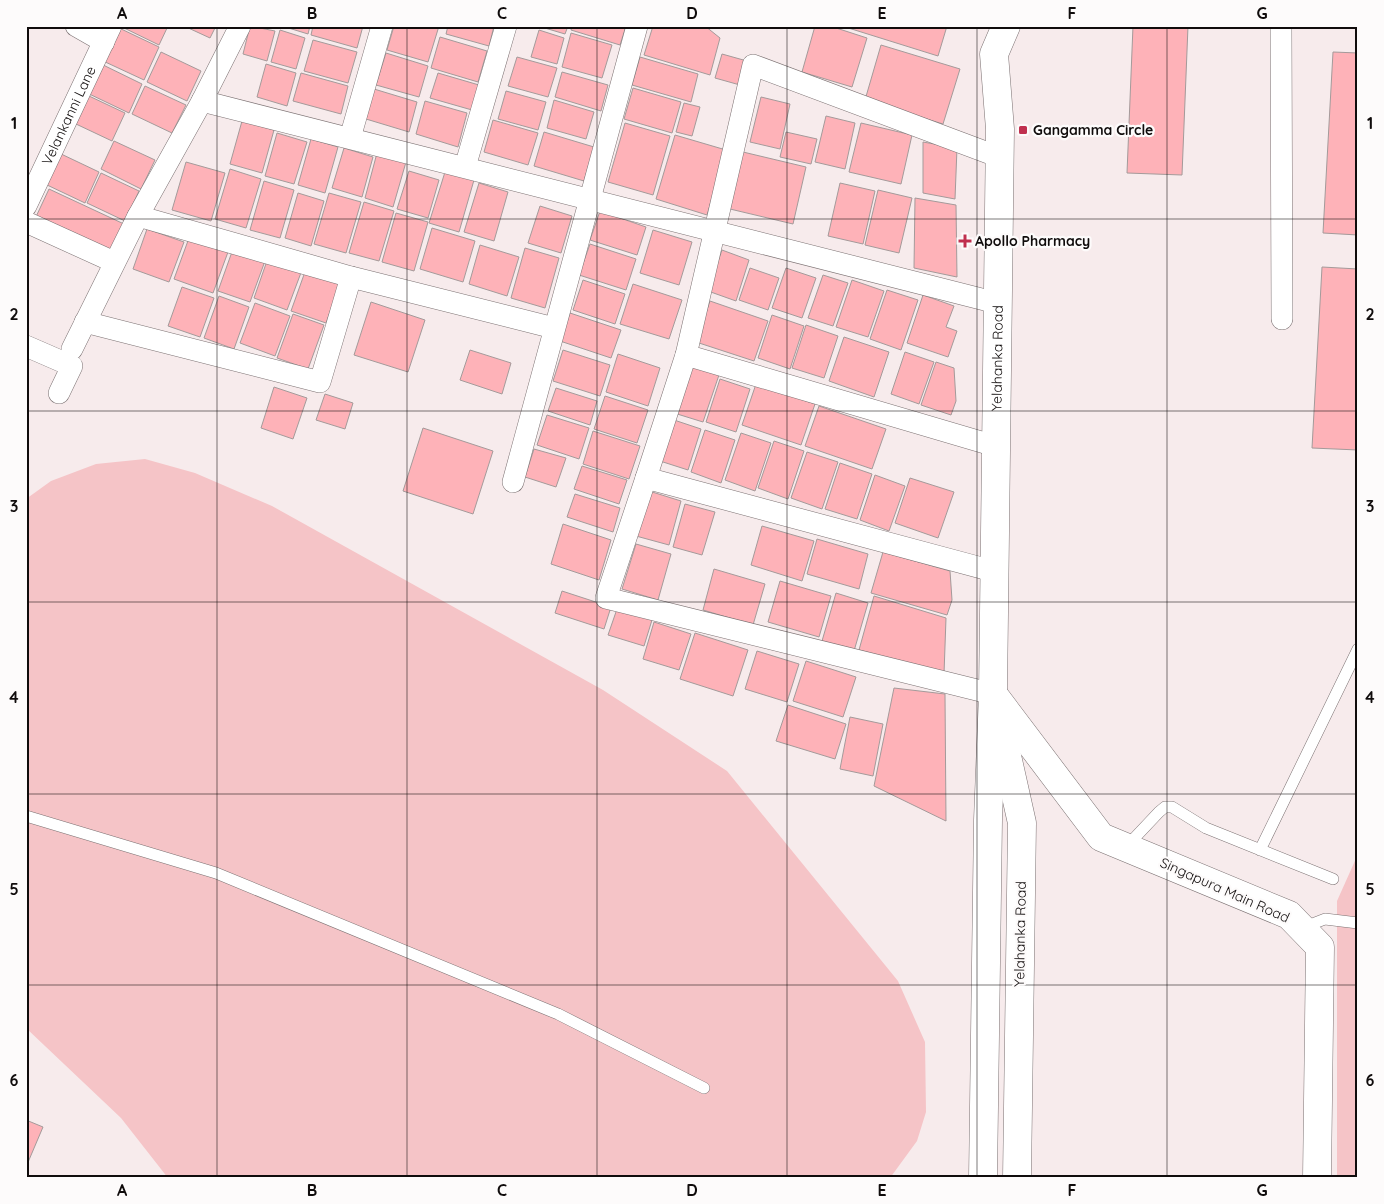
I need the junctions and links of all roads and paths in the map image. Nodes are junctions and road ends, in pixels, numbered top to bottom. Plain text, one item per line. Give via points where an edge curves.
1 (76, 26) edge
2 (240, 26) edge
3 (382, 26) edge
4 (506, 26) edge
5 (637, 26) edge
6 (983, 26) edge
7 (1006, 26) edge
8 (1281, 26) edge
9 (108, 34) edge
10 (994, 54) junction
11 (202, 100) junction
12 (350, 138) junction
13 (999, 157) junction
14 (465, 167) junction
15 (589, 199) junction
16 (26, 206) edge
17 (138, 216) junction
18 (26, 222) edge
19 (715, 231) junction
20 (114, 262) junction
21 (351, 277) junction
22 (997, 303) junction
23 (1282, 319) dead end
24 (85, 322) junction
25 (554, 328) junction
26 (26, 346) edge
27 (72, 349) dead end
28 (686, 355) junction
29 (59, 393) dead end
30 (995, 446) junction
31 (646, 478) junction
32 (513, 482) dead end
33 (993, 571) junction
34 (1358, 650) edge
35 (1354, 669) edge
36 (993, 694) junction
37 (26, 816) edge
38 (1126, 847) junction
39 (1260, 850) junction
40 (1333, 880) dead end
41 (1358, 923) edge
42 (1302, 928) junction
43 (704, 1088) dead end
44 (983, 1178) edge
45 (1017, 1178) edge
46 (1317, 1178) edge

1 - 9 street
2 - 11 street
3 - 12 street
4 - 14 street
5 - 15 street
6 - 10 main road
7 - 10 main road, Yelahanka Road
8 - 23 street
9 - 16 street, Velankanni Lane
10 - 13 main road, Yelahanka Road
11 - 12 street
11 - 17 street
12 - 14 street
13 - 19 street via 753,65
13 - 22 main road, Yelahanka Road
14 - 15 street
15 - 19 street
15 - 25 street
17 - 20 street
17 - 21 street
18 - 20 street
19 - 22 street
19 - 28 street
20 - 24 street
21 - 24 street via 320,382
21 - 25 street
22 - 30 main road, Yelahanka Road
24 - 27 street
25 - 32 street
26 - 29 street via 72,366
28 - 30 street
28 - 31 street
30 - 33 main road, Yelahanka Road
31 - 33 street
31 - 36 street via 606,598
33 - 36 main road, Yelahanka Road
34 - 35 lane
35 - 39 lane
36 - 38 main road, Singapura Main Road via 1101,837
36 - 44 main road, Yelahanka Road
36 - 45 main road, Yelahanka Road via 1022,823
37 - 43 lane via 225,876 558,1014
38 - 39 lane via 1159,812 1165,807 1172,807 1206,828
38 - 42 main road, Singapura Main Road via 1289,915
39 - 40 lane
41 - 42 lane via 1325,919
42 - 46 main road, Singapura Main Road via 1320,947

